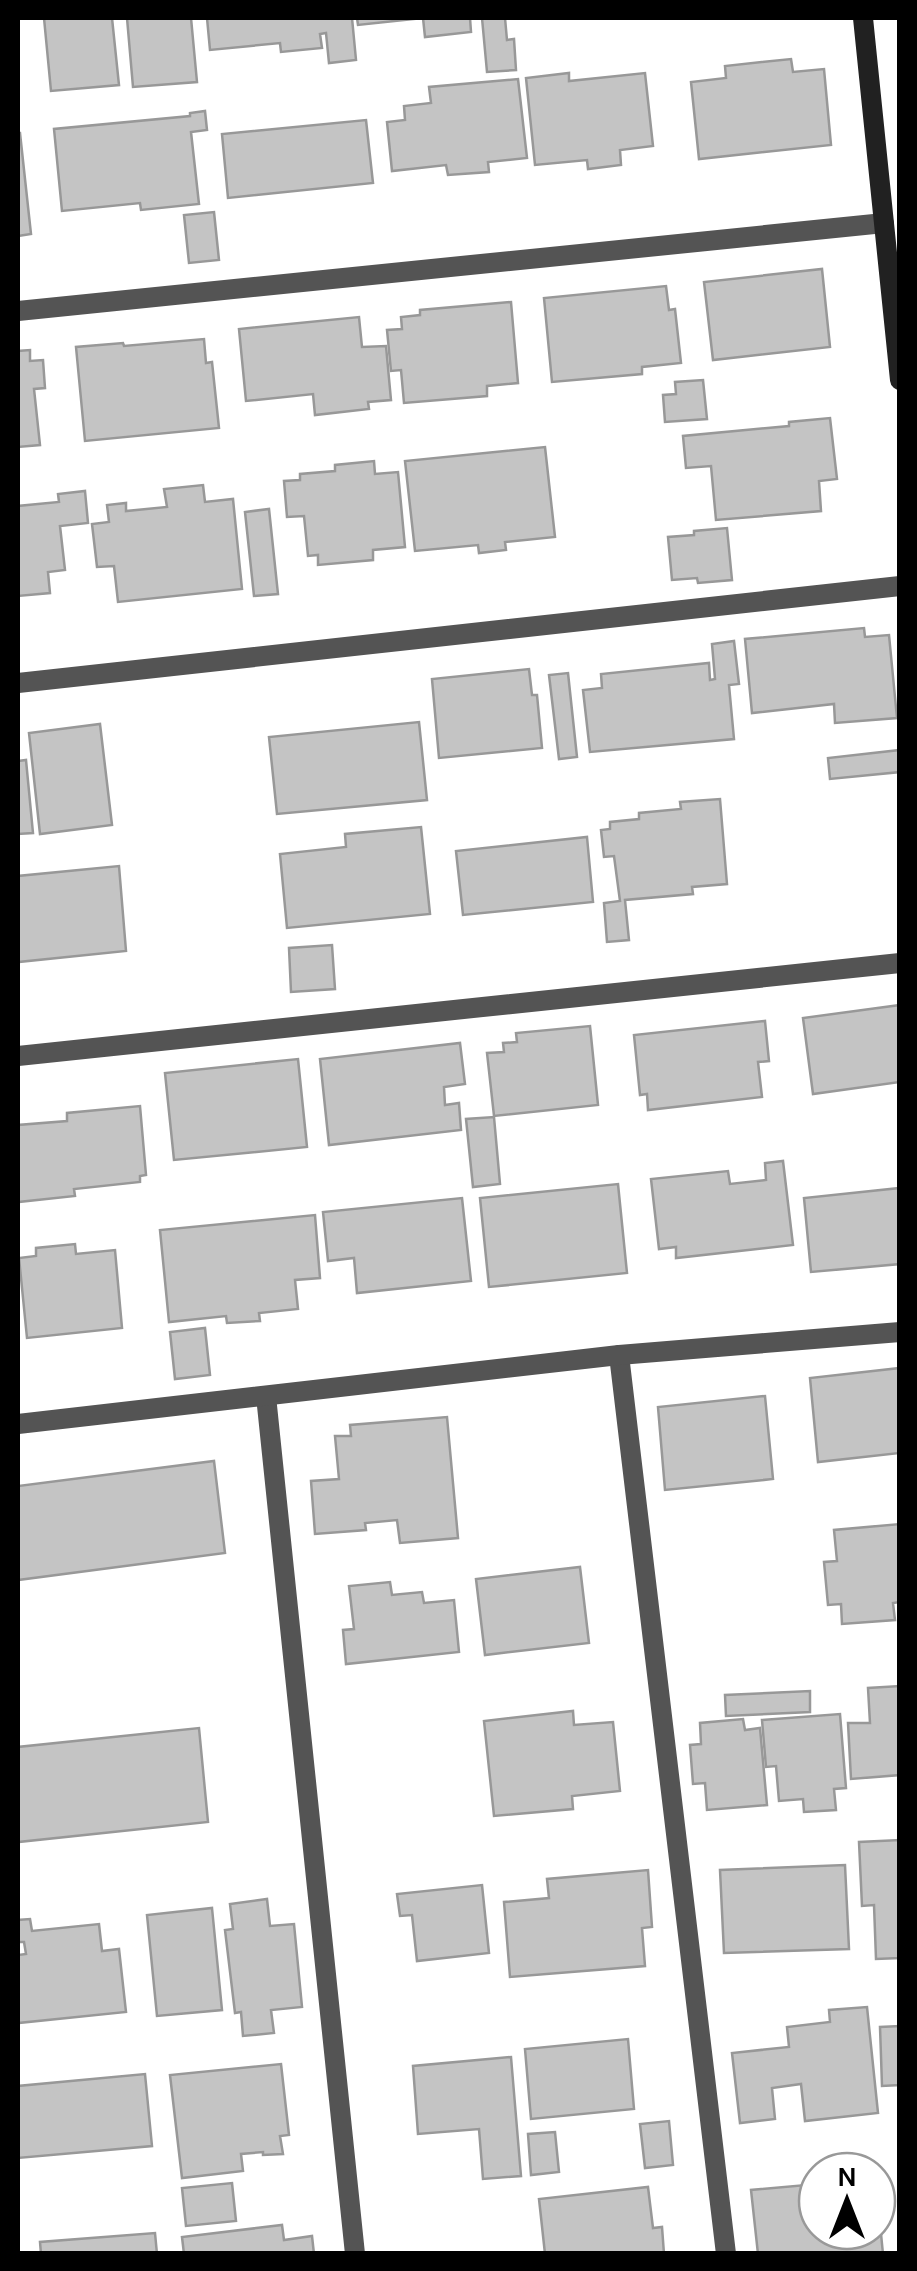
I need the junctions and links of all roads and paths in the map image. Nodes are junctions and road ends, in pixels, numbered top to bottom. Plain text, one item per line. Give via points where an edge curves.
1 (863, 18) edge
2 (884, 223) junction
3 (896, 303) edge
4 (18, 310) edge
5 (900, 380) edge
6 (900, 586) edge
7 (18, 682) edge
8 (900, 963) edge
9 (18, 1056) edge
10 (900, 1332) edge
11 (619, 1355) junction
12 (266, 1396) junction
13 (18, 1424) edge
14 (355, 2254) edge
15 (726, 2254) edge

1 - 2 street
2 - 3 street
2 - 4 street
3 - 5 street
6 - 7 street
8 - 9 street
10 - 11 street
11 - 12 street
11 - 15 street
12 - 13 street
12 - 14 street

